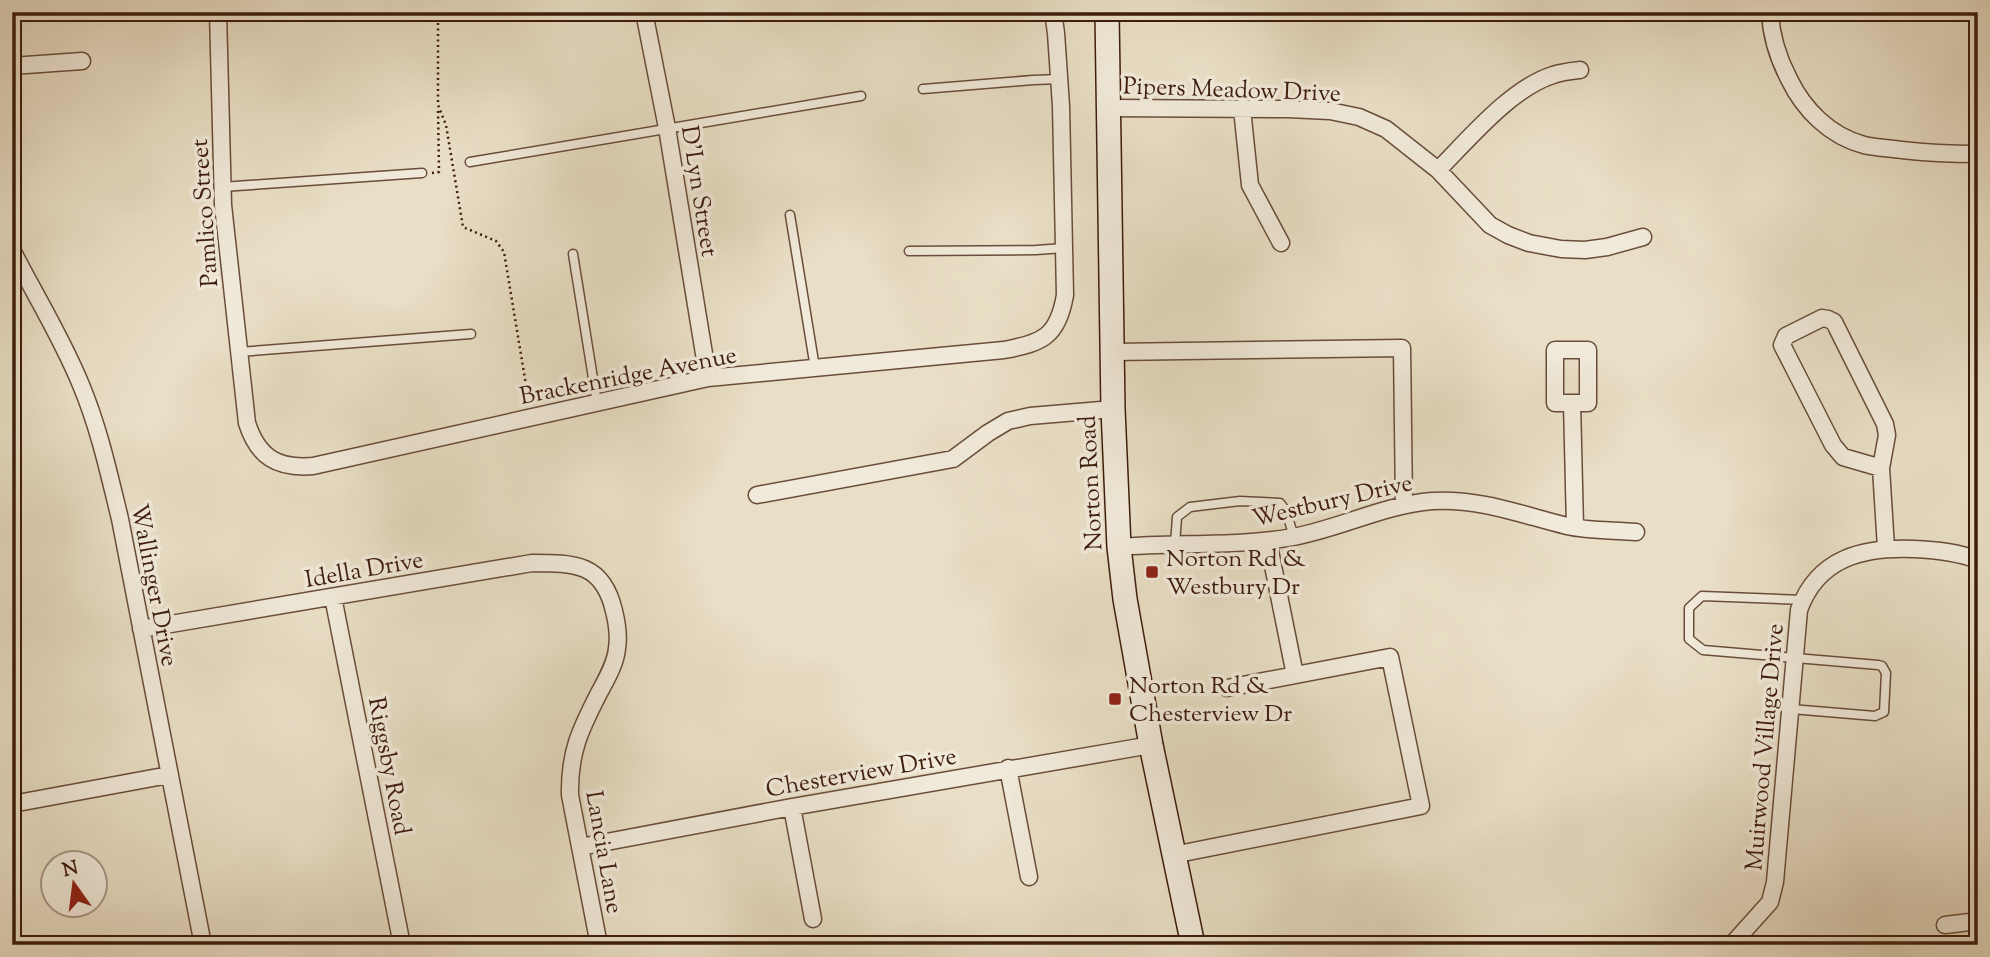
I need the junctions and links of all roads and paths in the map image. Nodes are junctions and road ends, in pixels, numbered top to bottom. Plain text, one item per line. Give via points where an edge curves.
1 (218, 12) edge
2 (438, 12) edge
3 (644, 12) edge
4 (1053, 12) edge
5 (1107, 12) edge
6 (1770, 12) edge
7 (82, 61) dead end
8 (12, 66) edge
9 (1580, 70) dead end
10 (1060, 79) junction
11 (923, 89) dead end
12 (861, 96) dead end
13 (438, 105) junction
14 (1109, 108) junction
15 (1242, 109) junction
16 (667, 128) junction
17 (1978, 154) edge
18 (470, 162) dead end
19 (1438, 170) junction
20 (439, 172) dead end
21 (422, 173) dead end
22 (222, 187) junction
23 (790, 215) dead end
24 (1643, 237) dead end
25 (1281, 243) dead end
26 (1064, 247) junction
27 (12, 250) edge
28 (909, 251) dead end
29 (573, 254) dead end
30 (471, 334) dead end
31 (239, 352) junction
32 (1113, 352) junction
33 (815, 368) junction
34 (708, 378) junction
35 (597, 403) junction
36 (1572, 403) dead end
37 (245, 409) joint
38 (1113, 409) junction
39 (531, 417) junction
40 (1881, 468) junction
41 (757, 495) dead end
42 (1404, 505) junction
43 (1575, 527) junction
44 (1636, 532) dead end
45 (1294, 537) junction
46 (1268, 541) junction
47 (1175, 545) junction
48 (1119, 547) junction
49 (1886, 548) junction
50 (1978, 560) edge
51 (594, 572) joint
52 (333, 597) junction
53 (1803, 600) junction
54 (141, 629) junction
55 (1795, 659) junction
56 (1295, 675) junction
57 (1227, 688) dead end
58 (1791, 709) junction
59 (1151, 745) junction
60 (1008, 768) junction
61 (169, 775) junction
62 (12, 804) edge
63 (792, 807) junction
64 (580, 847) junction
65 (1174, 855) junction
66 (1029, 877) dead end
67 (813, 919) dead end
68 (1978, 921) edge
69 (1945, 925) dead end
70 (202, 945) edge
71 (402, 945) edge
72 (599, 945) edge
73 (1193, 945) edge
74 (1734, 945) edge

1 - 22 street, Pamlico Street
2 - 13 path
3 - 16 street, D'Lyn Street
4 - 10 street
5 - 14 main road, Norton Road
6 - 17 street via 1777,53 1788,78 1799,99 1830,129 1864,145
7 - 8 street
9 - 19 street via 1553,75 1518,94
10 - 11 lane
10 - 26 street
12 - 16 lane
13 - 20 path
13 - 39 path via 446,125 463,228 496,241 504,252
14 - 15 street, Pipers Meadow Drive
14 - 32 main road, Norton Road
15 - 19 street, Pipers Meadow Drive via 1330,111 1359,117 1386,129
15 - 25 street via 1250,185
16 - 18 lane
16 - 34 street, D'Lyn Street
19 - 24 street, Pipers Meadow Drive via 1490,225 1529,243 1585,250
21 - 22 lane
22 - 31 street, Pamlico Street
23 - 33 lane
26 - 28 lane
26 - 33 street, Brackenridge Avenue via 1062,314 1053,331 1031,346
27 - 54 street, Wallinger Drive via 82,386 120,519
29 - 35 lane
30 - 31 lane
31 - 37 street, Pamlico Street
32 - 38 main road, Norton Road
32 - 42 street via 1402,348
33 - 34 street, Brackenridge Avenue
34 - 35 street, Brackenridge Avenue
35 - 39 street, Brackenridge Avenue
36 - 43 street
37 - 39 street, Brackenridge Avenue via 258,448 279,463 300,467
38 - 41 street via 1008,421 953,459
38 - 48 main road, Norton Road
40 - 40 street via 1885,424 1834,322 1822,318 1786,335 1782,345 1833,445 1843,457
40 - 49 street
42 - 43 street, Westbury Drive via 1470,502
42 - 45 street, Westbury Drive
43 - 44 street, Westbury Drive
45 - 46 street, Westbury Drive
45 - 47 lane via 1280,503 1240,501 1191,507 1177,517
46 - 47 street, Westbury Drive
46 - 56 street
47 - 48 street, Westbury Drive
48 - 59 main road, Norton Road
49 - 50 street, Muirwood Village Drive via 1944,550
49 - 53 street, Muirwood Village Drive via 1849,556 1833,566
51 - 52 street, Idella Drive via 564,563 532,563
51 - 64 street, Lancia Lane via 611,597 617,650 583,724 569,770
52 - 54 street, Idella Drive
52 - 71 street, Riggsby Road
53 - 55 street, Muirwood Village Drive
53 - 55 lane via 1702,596 1689,608 1689,639 1703,650
54 - 61 street, Wallinger Drive
55 - 58 street, Muirwood Village Drive
55 - 58 lane via 1882,666 1886,673 1884,712 1875,716
56 - 57 street
56 - 65 street via 1390,657 1421,806
58 - 74 street, Muirwood Village Drive via 1775,882 1770,902
59 - 60 street, Chesterview Drive
59 - 65 main road, Norton Road
60 - 63 street, Chesterview Drive
60 - 66 street
61 - 62 street
61 - 70 street, Wallinger Drive
63 - 64 street, Chesterview Drive
63 - 67 street
64 - 72 street, Lancia Lane
65 - 73 main road, Norton Road
68 - 69 street

